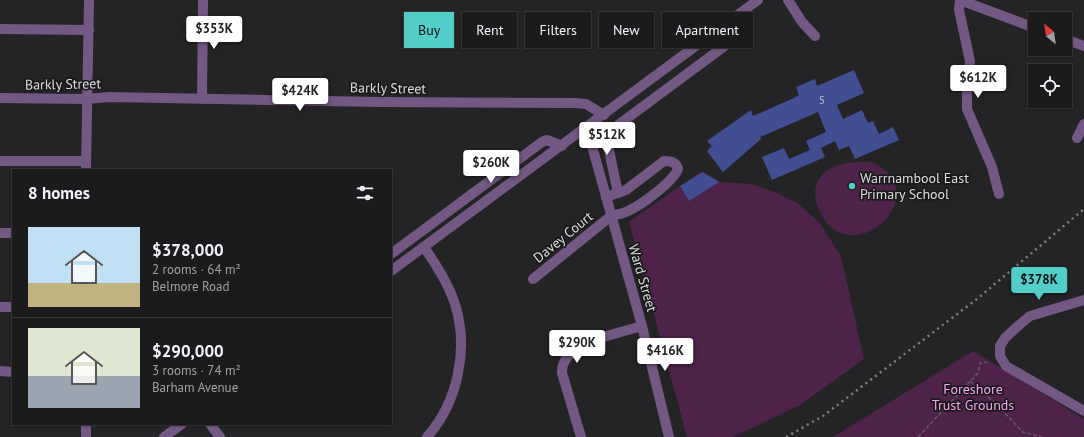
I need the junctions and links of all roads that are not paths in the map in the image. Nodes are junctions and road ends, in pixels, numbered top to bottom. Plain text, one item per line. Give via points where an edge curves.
1 (89, 0) edge
2 (204, 0) edge
3 (758, 0) edge
4 (788, 0) edge
5 (960, 0) edge
6 (741, 12) edge
7 (1028, 25) edge
8 (0, 29) edge
9 (89, 30) junction
10 (815, 36) dead end
11 (1072, 42) edge
12 (1084, 46) edge
13 (693, 48) edge
14 (722, 48) edge
15 (0, 98) edge
16 (87, 99) junction
17 (202, 99) junction
18 (604, 115) junction
19 (1084, 124) edge
20 (587, 128) junction
21 (1077, 138) dead end
22 (562, 146) junction
23 (0, 161) edge
24 (85, 165) edge
25 (618, 193) junction
26 (999, 194) dead end
27 (606, 197) junction
28 (610, 216) junction
29 (0, 233) edge
30 (12, 233) edge
31 (424, 247) junction
32 (392, 253) edge
33 (392, 270) edge
34 (533, 279) dead end
35 (1084, 300) edge
36 (0, 307) edge
37 (12, 307) edge
38 (642, 326) junction
39 (0, 372) edge
40 (12, 372) edge
41 (1084, 411) edge
42 (86, 425) edge
43 (181, 425) edge
44 (211, 425) edge
45 (86, 437) edge
46 (164, 437) edge
47 (220, 437) edge
48 (427, 437) edge
49 (581, 437) edge
50 (669, 437) edge

1 - 9 street
2 - 17 street
3 - 6 street
4 - 10 street
5 - 7 street
5 - 26 street via 959,10 970,61 967,109 992,166
8 - 9 street
9 - 16 street
11 - 12 street
13 - 18 street
14 - 25 street via 610,130 606,136
15 - 16 street, Barkly Street
16 - 17 street, Barkly Street
16 - 24 street
17 - 18 street, Barkly Street via 575,103 586,104
18 - 20 street
19 - 21 street
20 - 22 street
20 - 27 street, Ward Street
22 - 31 street
22 - 32 street via 547,140 542,142
23 - 24 street
25 - 27 street
25 - 28 street via 626,190 664,161 677,165 678,169 671,179 625,213
27 - 28 street, Ward Street
28 - 34 street, Davey Court
28 - 38 street, Ward Street
29 - 30 street
31 - 33 street
31 - 48 street via 442,275 455,304 460,347 458,376 453,394 443,415
35 - 41 street via 1030,316 1002,341 1000,351 1006,366
36 - 37 street
38 - 49 street via 588,342 565,359 562,373
38 - 50 street, Ward Street
39 - 40 street
42 - 45 street
43 - 46 street
44 - 47 street

